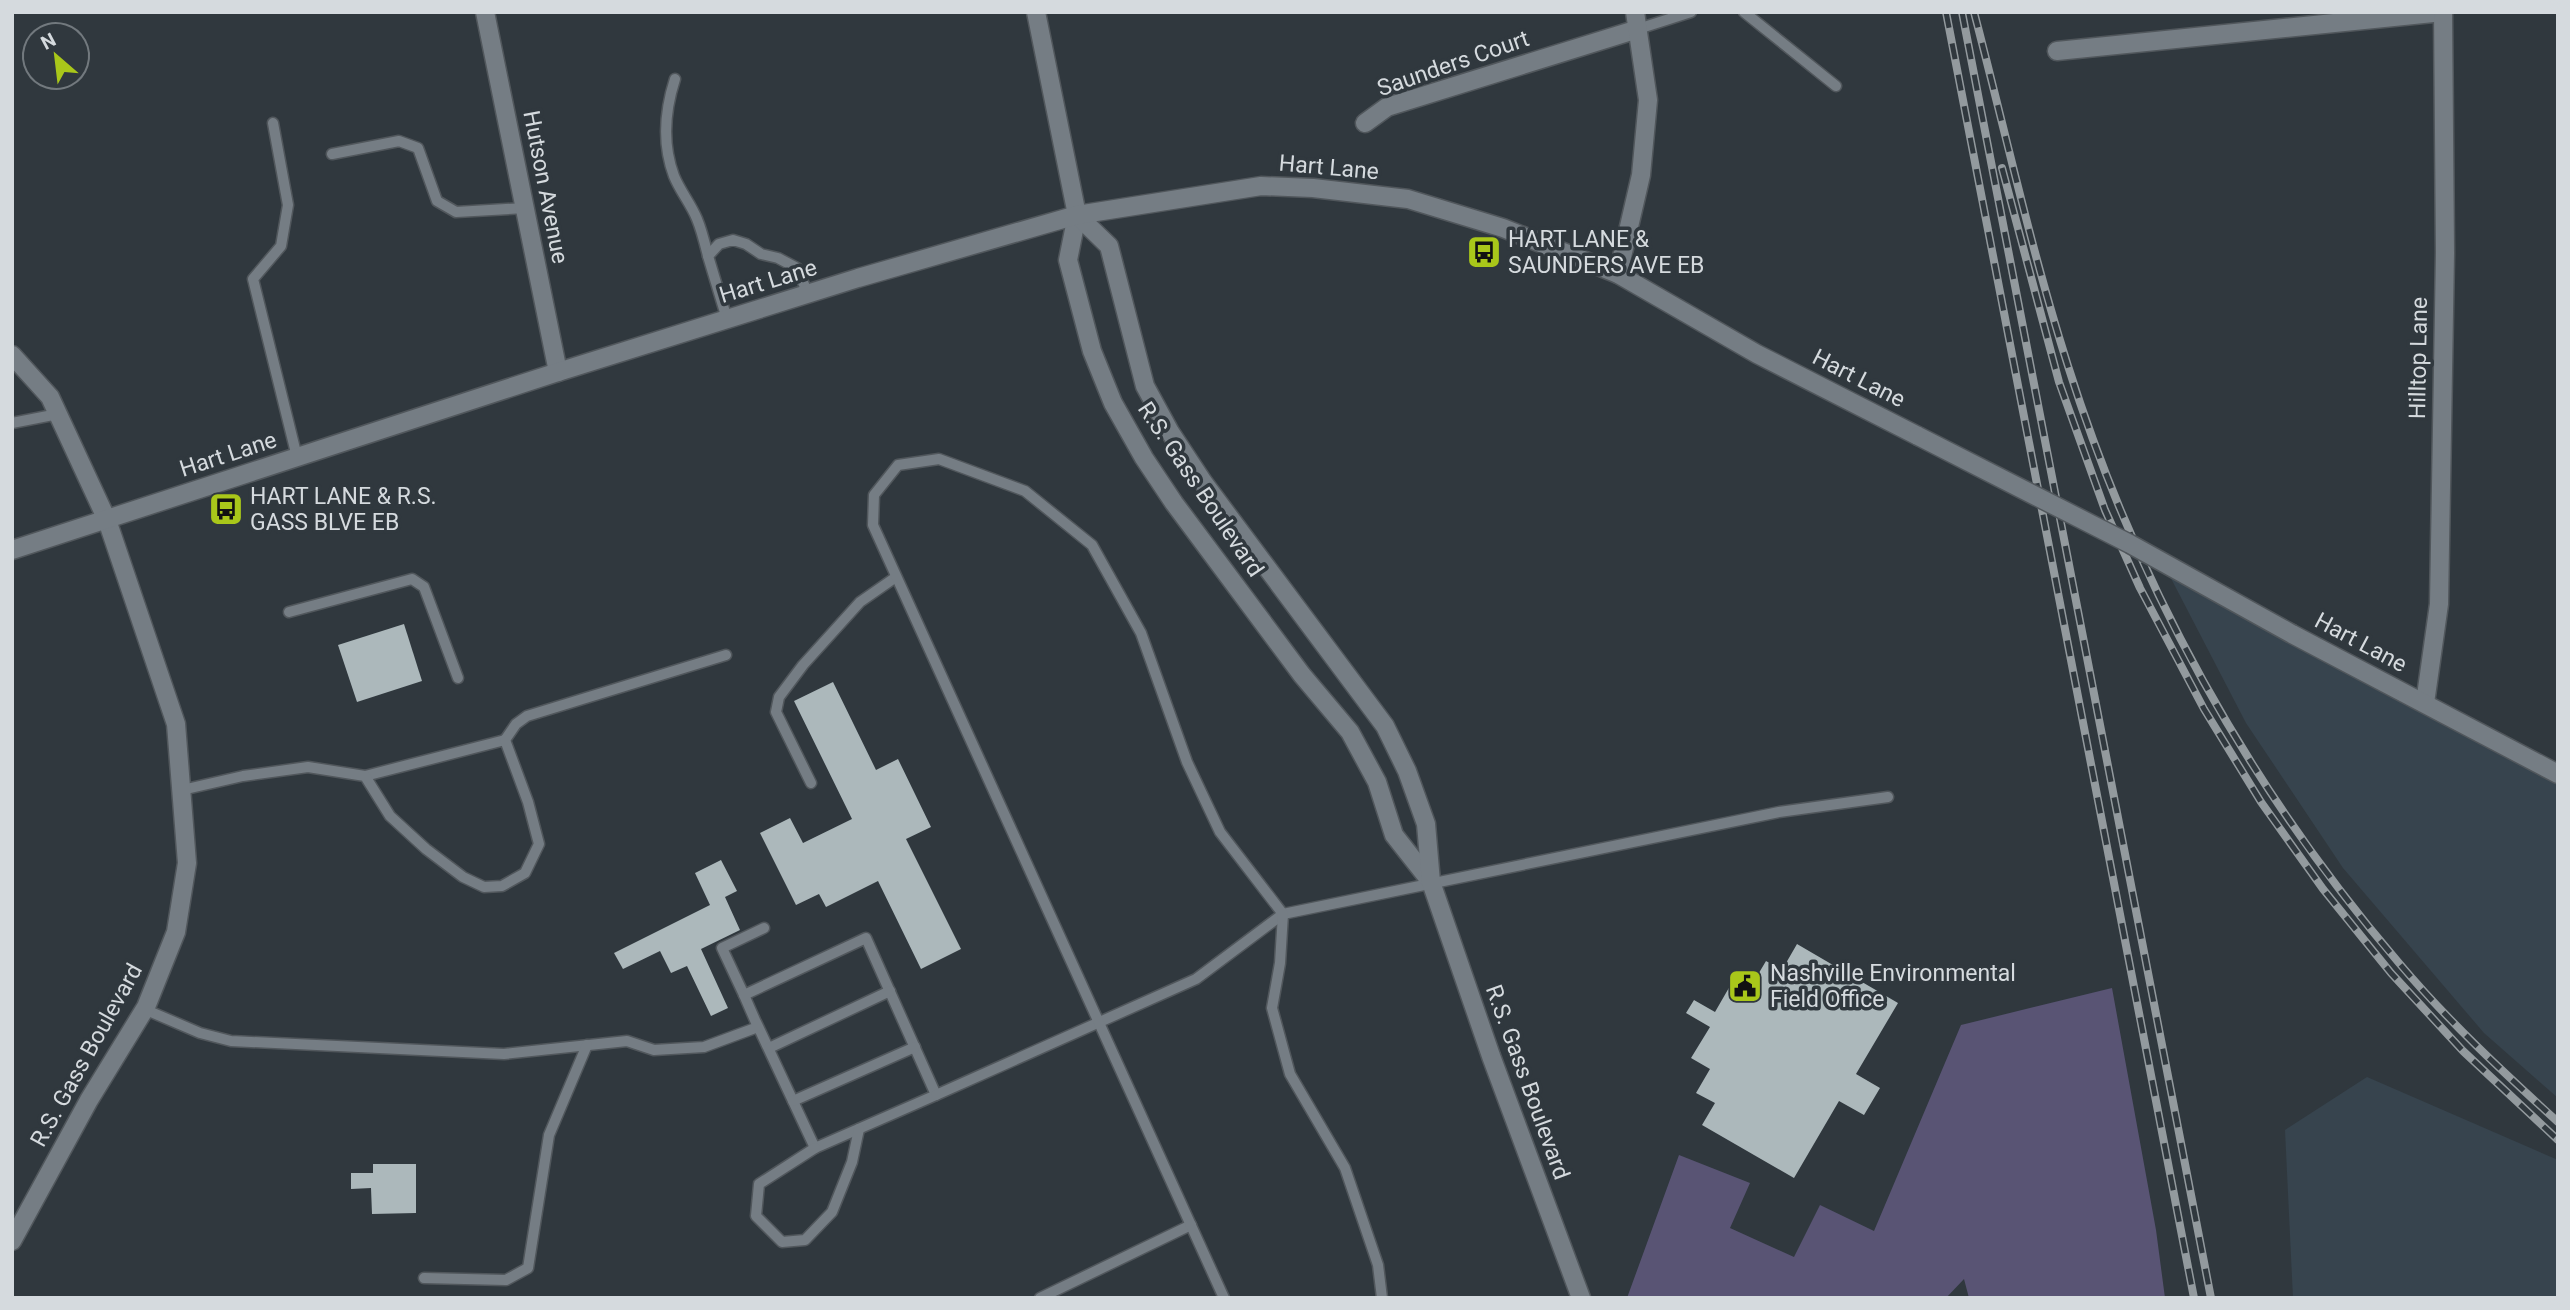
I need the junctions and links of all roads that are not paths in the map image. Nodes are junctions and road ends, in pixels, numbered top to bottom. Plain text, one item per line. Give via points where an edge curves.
1 (485, 12) edge
2 (1036, 12) edge
3 (1690, 12) edge
4 (1744, 12) edge
5 (2443, 12) edge
6 (1637, 20) edge
7 (2057, 51) dead end
8 (675, 79) dead end
9 (1836, 86) dead end
10 (1365, 122) dead end
11 (273, 123) dead end
12 (332, 154) dead end
13 (525, 208) junction
14 (1077, 215) junction
15 (708, 256) junction
16 (1618, 274) junction
17 (808, 294) junction
18 (727, 319) junction
19 (12, 355) edge
20 (558, 372) junction
21 (58, 414) junction
22 (12, 423) edge
23 (297, 457) junction
24 (107, 520) junction
25 (12, 550) edge
26 (896, 577) junction
27 (289, 612) dead end
28 (726, 655) dead end
29 (458, 678) dead end
30 (2425, 704) junction
31 (505, 740) junction
32 (2558, 774) edge
33 (365, 776) junction
34 (811, 783) dead end
35 (182, 790) junction
36 (1888, 797) dead end
37 (1431, 882) junction
38 (1283, 914) junction
39 (764, 928) dead end
40 (890, 991) junction
41 (744, 995) junction
42 (144, 1009) junction
43 (757, 1022) junction
44 (1101, 1023) junction
45 (587, 1045) junction
46 (915, 1047) junction
47 (769, 1048) junction
48 (936, 1095) junction
49 (793, 1101) junction
50 (859, 1129) junction
51 (815, 1148) junction
52 (1191, 1225) junction
53 (12, 1241) edge
54 (424, 1278) dead end
55 (1040, 1298) edge
56 (1224, 1298) edge
57 (1382, 1298) edge
58 (1581, 1298) edge

1 - 13 street, Hutson Avenue
2 - 14 street
3 - 6 lane
4 - 9 lane
5 - 7 street
5 - 30 street, Hilltop Lane via 2445,254 2439,604
6 - 10 street, Saunders Court via 1387,107
6 - 16 street via 1648,100 1641,175
8 - 15 lane via 667,103 670,161 697,219
11 - 23 lane via 288,205 281,246 253,279
12 - 13 lane via 399,141 418,148 437,201 456,212
13 - 20 street, Hutson Avenue
14 - 16 street, Hart Lane via 1261,186 1313,188 1408,199 1503,228
14 - 17 street, Hart Lane
14 - 37 street, R.S. Gass Boulevard via 1109,246 1145,386 1170,432 1385,726 1426,824
14 - 37 street, R.S. Gass Boulevard via 1068,260 1092,351 1112,403 1174,503 1350,732 1377,782 1394,835
15 - 17 lane via 719,244 733,240 746,244 797,268
15 - 18 lane
16 - 30 street, Hart Lane, bridge via 1757,354 2130,544
17 - 18 street, Hart Lane
18 - 20 street, Hart Lane
19 - 21 street, R.S. Gass Boulevard via 50,397
20 - 23 street, Hart Lane
21 - 22 lane
21 - 24 street, R.S. Gass Boulevard
23 - 24 street, Hart Lane
24 - 25 street, Hart Lane
24 - 35 street, R.S. Gass Boulevard via 176,724
26 - 34 lane via 860,603 779,697 776,712
26 - 38 lane via 873,525 874,495 898,465 939,459 1025,491 1092,545 1142,633 1187,761 1220,832
26 - 44 lane
27 - 29 lane via 412,579 424,587
28 - 31 lane via 527,716
30 - 32 street, Hart Lane
31 - 33 lane
31 - 33 lane via 539,844 525,873 502,886 484,887 463,877 426,849 390,816
33 - 35 lane via 308,767
35 - 42 street, R.S. Gass Boulevard via 187,863 176,932
36 - 37 lane via 1779,812
37 - 38 lane
37 - 58 street, R.S. Gass Boulevard
38 - 44 lane via 1196,979
38 - 57 lane via 1272,1008 1290,1074 1345,1168 1378,1265
39 - 41 lane via 722,948
40 - 41 lane via 866,937
40 - 46 lane
40 - 47 lane
41 - 43 lane
42 - 45 lane via 230,1041 505,1054
42 - 53 street, R.S. Gass Boulevard
43 - 45 lane via 758,1027 704,1047 654,1050 627,1041
43 - 47 lane
44 - 48 lane
44 - 52 lane
45 - 54 lane via 549,1135 528,1268 506,1280
46 - 48 lane
46 - 49 lane
47 - 49 lane
48 - 50 lane
49 - 51 lane
50 - 51 lane
50 - 51 lane via 852,1162 832,1212 805,1240 782,1242 756,1216 760,1184
52 - 55 lane
52 - 56 lane

